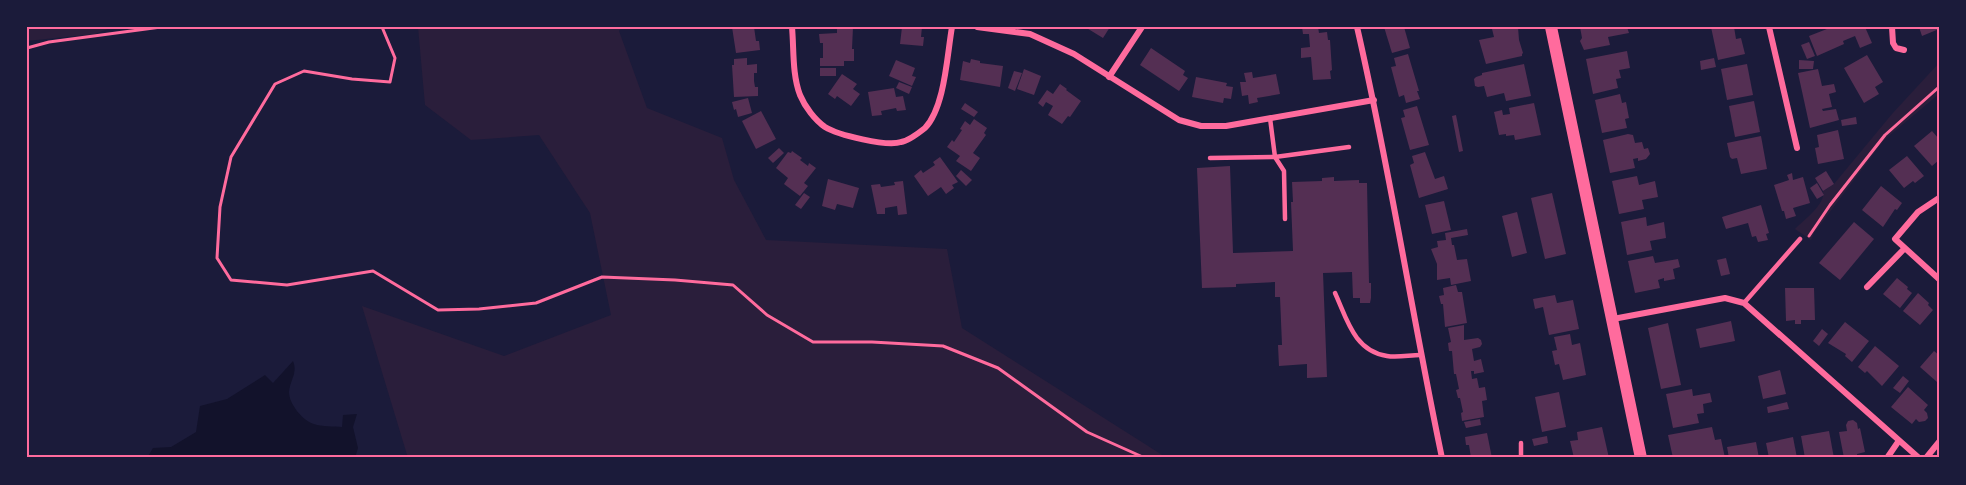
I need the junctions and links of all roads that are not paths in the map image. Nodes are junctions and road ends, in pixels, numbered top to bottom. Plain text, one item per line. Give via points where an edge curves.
1 (792, 27) edge
2 (952, 27) edge
3 (977, 27) edge
4 (1142, 27) edge
5 (1357, 27) edge
6 (1551, 27) edge
7 (1769, 27) edge
8 (1892, 27) edge
9 (1904, 50) dead end
10 (1109, 77) junction
11 (1374, 100) junction
12 (1270, 118) junction
13 (1349, 147) dead end
14 (1797, 148) dead end
15 (1275, 157) junction
16 (1210, 158) dead end
17 (1939, 198) edge
18 (1285, 219) dead end
19 (1800, 239) road end
20 (1904, 249) junction
21 (1939, 279) edge
22 (1866, 287) dead end
23 (1335, 293) dead end
24 (1744, 303) junction
25 (1613, 319) junction
26 (1420, 355) junction
27 (1898, 442) junction
28 (1939, 442) edge
29 (1521, 443) dead end
30 (1442, 458) edge
31 (1521, 458) edge
32 (1641, 458) edge
33 (1887, 458) edge
34 (1918, 458) edge
35 (1926, 458) edge

1 - 2 street via 795,78 812,115 826,128 848,136 901,143 925,128 940,101
3 - 10 street via 1030,34 1074,54
4 - 10 street
5 - 11 street
6 - 25 main road
7 - 14 street
8 - 9 street via 1893,43
10 - 12 street via 1179,120 1201,126
11 - 12 street
11 - 26 street
12 - 15 lane
13 - 15 lane
15 - 16 lane
15 - 18 lane via 1284,171
17 - 20 street via 1918,212 1895,239
19 - 24 lane
20 - 21 street
20 - 22 street
23 - 26 lane via 1362,345 1389,357
24 - 25 street via 1725,298
24 - 27 street
25 - 32 main road
26 - 30 street
27 - 33 street
27 - 34 street
28 - 35 street
29 - 31 lane

